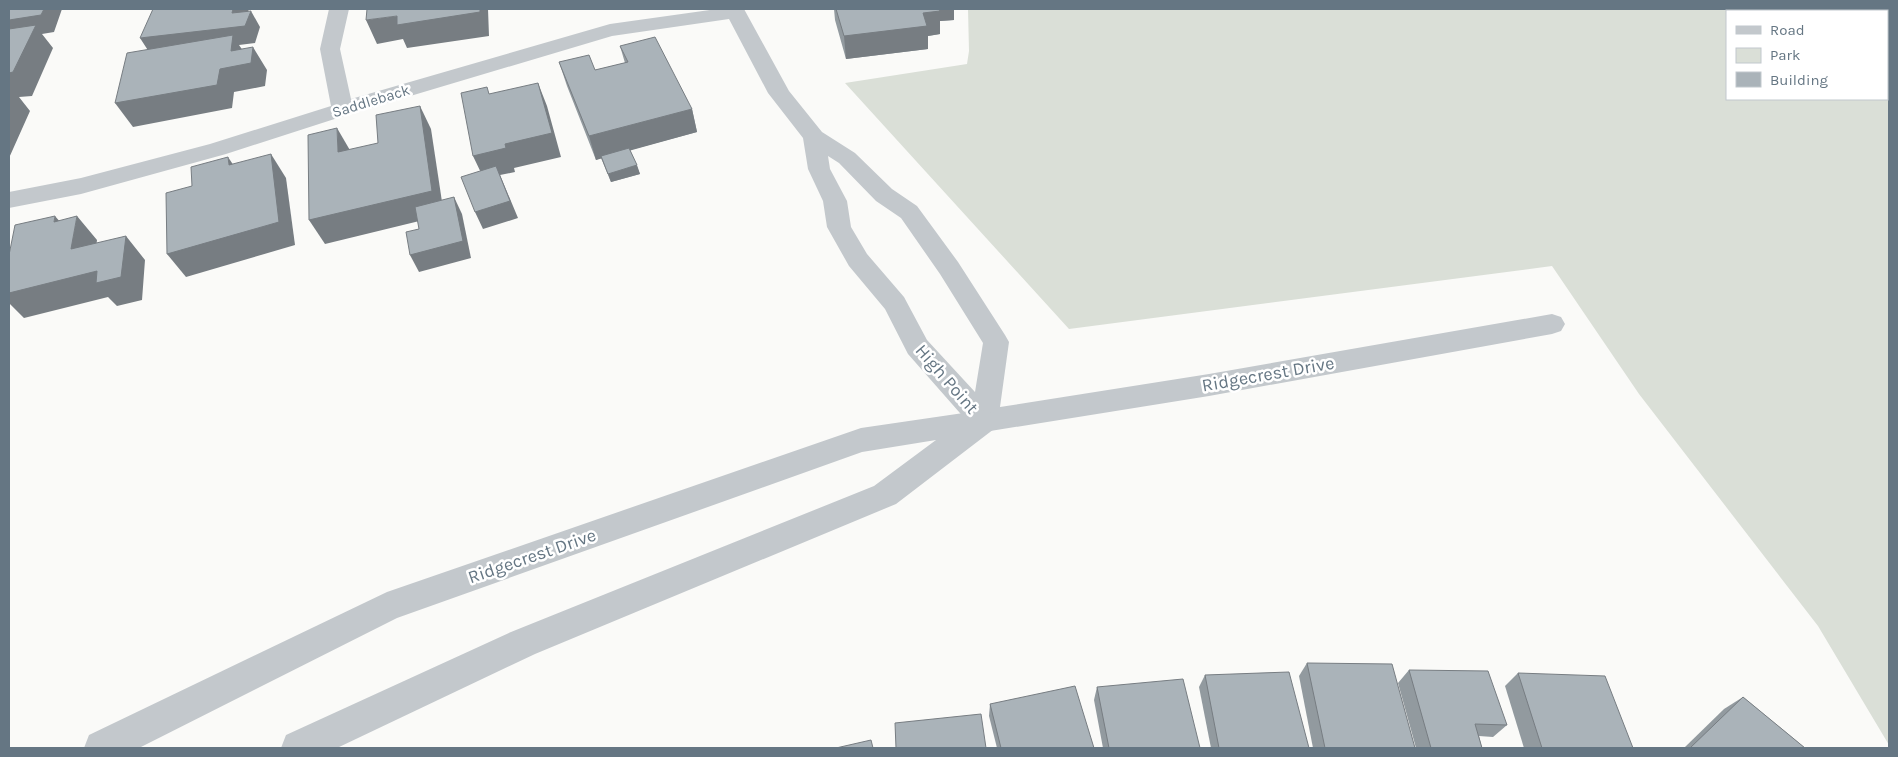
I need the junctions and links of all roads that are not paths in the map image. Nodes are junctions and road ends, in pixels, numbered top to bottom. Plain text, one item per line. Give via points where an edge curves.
1 (339, 9) edge
2 (735, 10) edge
3 (342, 109) junction
4 (814, 137) junction
5 (884, 195) junction
6 (9, 200) edge
7 (837, 214) junction
8 (1552, 324) dead end
9 (984, 421) junction
10 (102, 748) edge
11 (299, 748) edge

1 - 3 street via 330,50
2 - 3 street, Saddleback via 610,30
2 - 4 street, High Point via 779,93
3 - 6 street, Saddleback via 208,152 81,186
4 - 5 street, High Point via 847,158
4 - 7 street, High Point via 819,168 835,201
5 - 7 street via 842,204
5 - 9 street, High Point via 909,212 996,342
7 - 9 street, High Point via 839,227 858,260 895,304 917,347
8 - 9 street, Ridgecrest Drive
9 - 10 street, Ridgecrest Drive via 861,440 387,607
9 - 11 street, Ridgecrest Drive via 885,494 523,643

